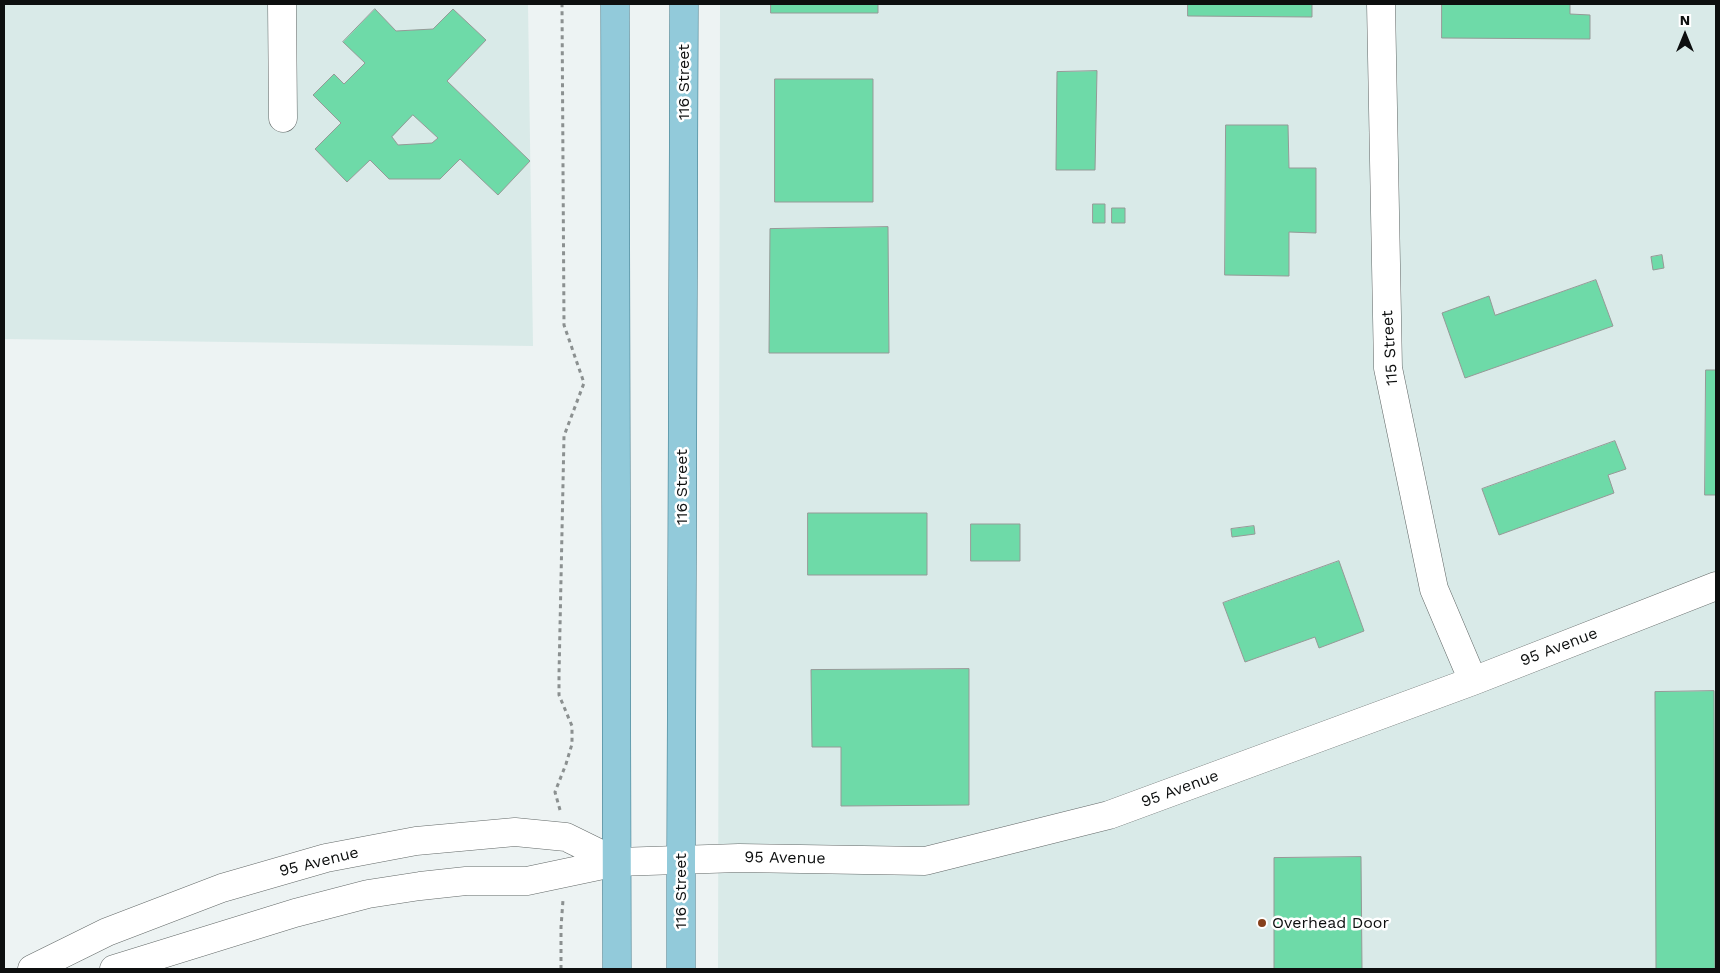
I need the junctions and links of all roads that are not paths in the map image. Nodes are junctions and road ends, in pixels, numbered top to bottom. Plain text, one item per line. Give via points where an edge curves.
1 (282, 4) edge
2 (615, 4) edge
3 (684, 4) edge
4 (1381, 4) edge
5 (283, 118) dead end
6 (1716, 586) edge
7 (1473, 681) junction
8 (680, 860) junction
9 (617, 862) junction
10 (32, 969) edge
11 (114, 969) edge
12 (617, 969) edge
13 (682, 969) edge

1 - 5 street
2 - 9 main road
3 - 8 main road, 116 Street
4 - 7 street, 115 Street via 1388,368 1434,589
6 - 7 street, 95 Avenue
7 - 8 street, 95 Avenue via 1109,815 925,861
8 - 9 street, 95 Avenue
8 - 13 main road, 116 Street
9 - 10 street, 95 Avenue via 566,837 515,832 416,841 326,858 222,888 107,932
9 - 11 street, 95 Avenue via 527,881 466,881 368,894
9 - 12 main road

